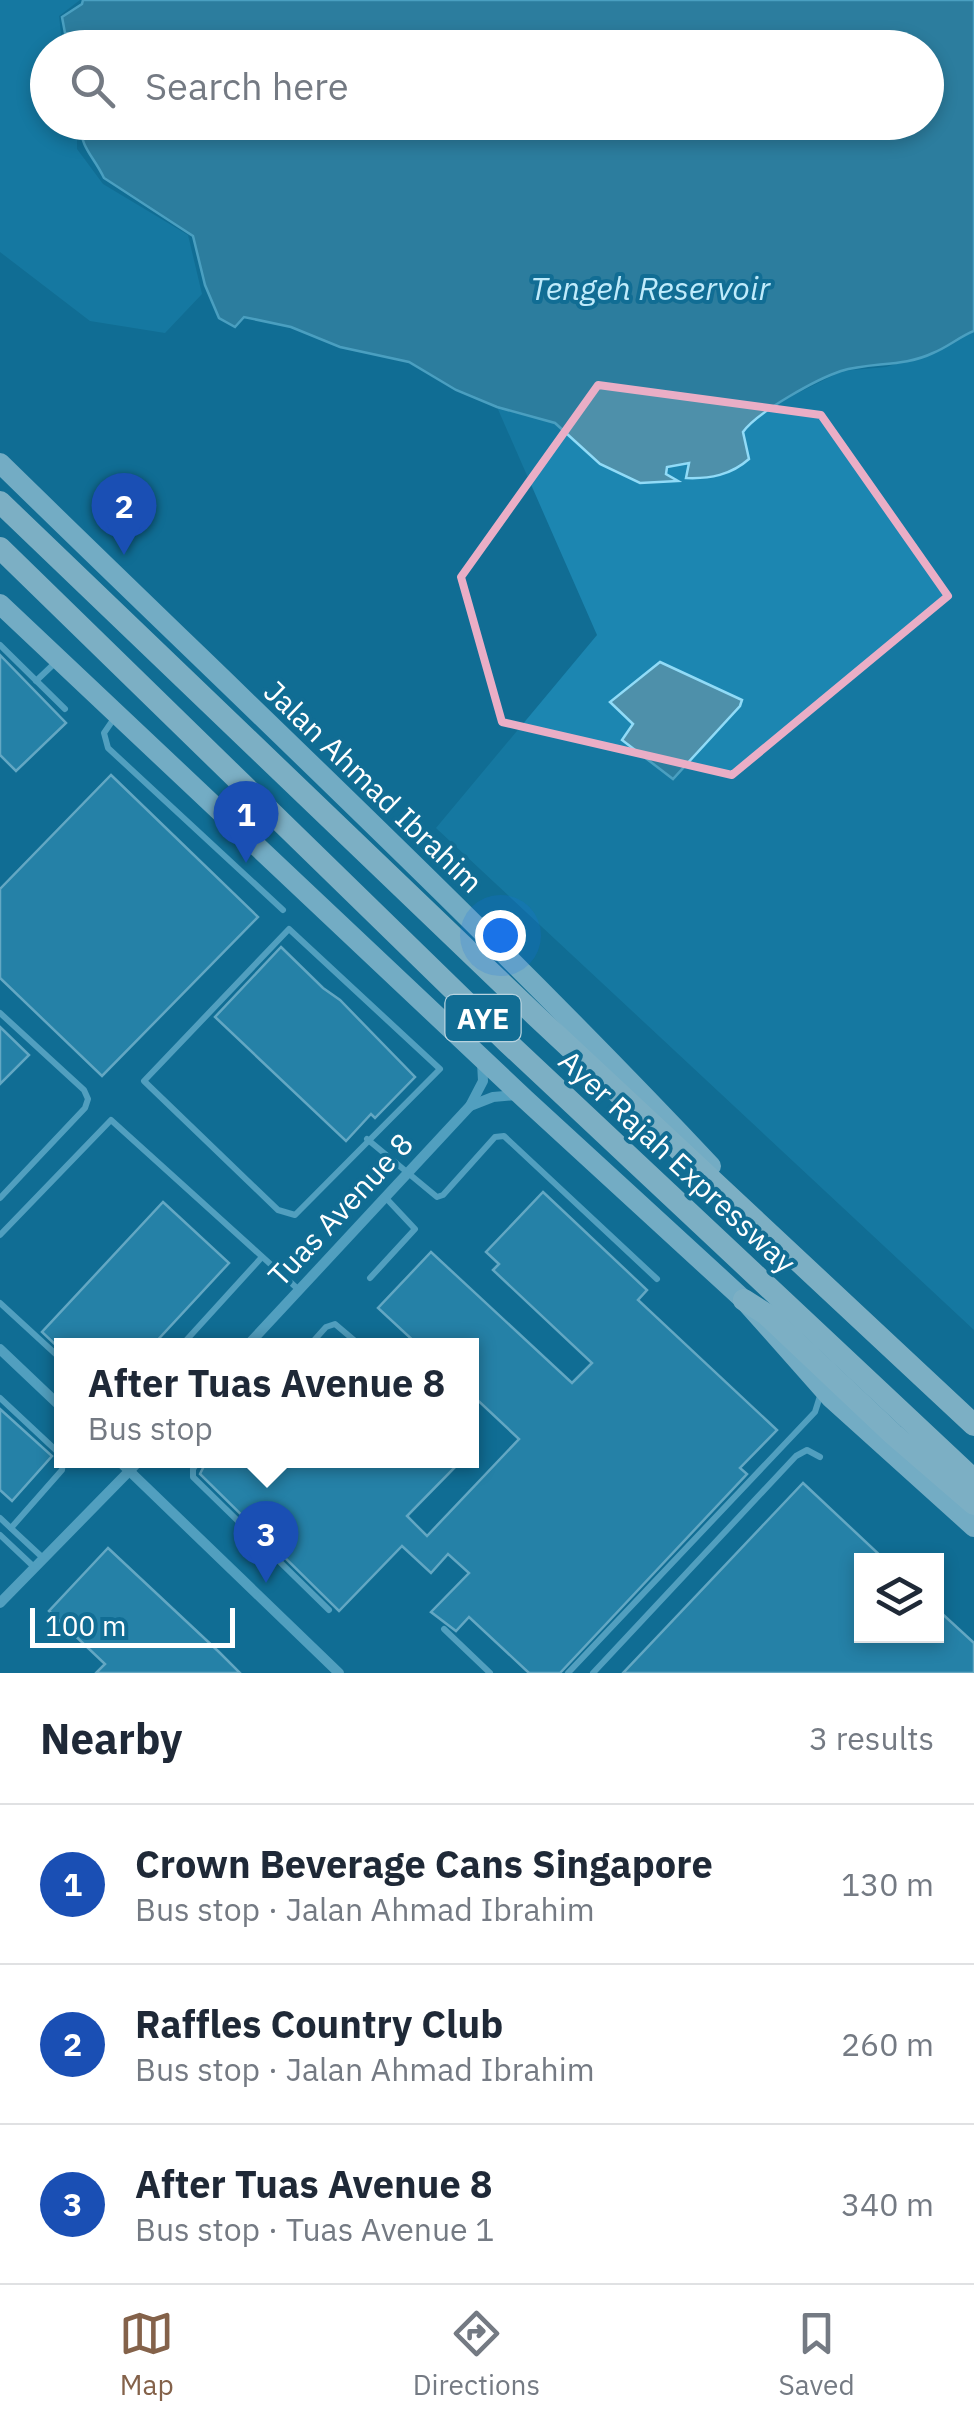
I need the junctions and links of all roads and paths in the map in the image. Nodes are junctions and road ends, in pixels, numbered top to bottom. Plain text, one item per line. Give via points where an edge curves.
1 (0, 463) edge
2 (0, 502) edge
3 (0, 548) edge
4 (0, 604) edge
5 (0, 645) edge
6 (58, 660) junction
7 (36, 681) junction
8 (64, 709) dead end
9 (117, 716) junction
10 (283, 910) dead end
11 (0, 1012) edge
12 (482, 1056) junction
13 (525, 1099) junction
14 (470, 1106) junction
15 (368, 1139) junction
16 (407, 1173) junction
17 (385, 1197) junction
18 (0, 1198) edge
19 (0, 1236) edge
20 (262, 1258) junction
21 (370, 1278) dead end
22 (657, 1278) dead end
23 (825, 1288) junction
24 (299, 1290) junction
25 (744, 1300) junction
26 (0, 1303) edge
27 (188, 1338) edge
28 (254, 1338) edge
29 (316, 1338) edge
30 (352, 1338) edge
31 (0, 1349) edge
32 (54, 1353) edge
33 (823, 1387) junction
34 (0, 1398) edge
35 (54, 1399) edge
36 (844, 1408) junction
37 (814, 1412) junction
38 (974, 1426) edge
39 (54, 1450) edge
40 (820, 1457) dead end
41 (62, 1468) edge
42 (126, 1468) edge
43 (133, 1468) edge
44 (194, 1468) edge
45 (130, 1472) junction
46 (974, 1480) edge
47 (974, 1504) edge
48 (0, 1518) edge
49 (974, 1527) edge
50 (11, 1528) junction
51 (0, 1534) edge
52 (44, 1558) junction
53 (34, 1568) junction
54 (0, 1603) edge
55 (329, 1610) dead end
56 (444, 1628) dead end
57 (339, 1673) edge
58 (490, 1673) edge
59 (568, 1673) edge
60 (593, 1673) edge

1 - 23 main road, Jalan Ahmad Ibrahim via 413,862
2 - 23 highway, Ayer Rajah Expressway / AYE
3 - 46 highway, Ayer Rajah Expressway / AYE via 508,1042
4 - 6 main road
5 - 7 lane
6 - 7 lane
6 - 9 main road
7 - 8 lane
9 - 10 lane via 104,734 108,748
9 - 12 main road
11 - 18 lane via 88,1099
12 - 13 main road
12 - 14 street, Tuas Avenue 8 via 483,1081
13 - 14 street via 505,1094
13 - 25 main road
14 - 16 street, Tuas Avenue 8
15 - 15 lane via 294,1216 278,1210 144,1081 289,930 440,1069
15 - 16 lane
16 - 17 street, Tuas Avenue 8
16 - 22 lane via 440,1197 504,1136
17 - 21 lane via 415,1229
17 - 24 street, Tuas Avenue 8
19 - 20 lane via 111,1120
20 - 24 lane
20 - 27 lane
23 - 38 highway, Ayer Rajah Expressway / AYE
24 - 28 street, Tuas Avenue 8
25 - 33 main road
25 - 47 highway
26 - 32 lane
29 - 30 lane via 335,1324
31 - 35 street
33 - 36 main road
33 - 37 lane
34 - 39 lane
36 - 37 lane
36 - 49 main road
37 - 59 lane
40 - 60 lane via 807,1450 796,1456
41 - 50 lane
42 - 45 street
43 - 45 street
44 - 55 lane via 194,1477
45 - 52 street
45 - 57 street
48 - 50 lane
50 - 52 lane
51 - 53 lane
52 - 53 street
53 - 54 street
56 - 58 lane

